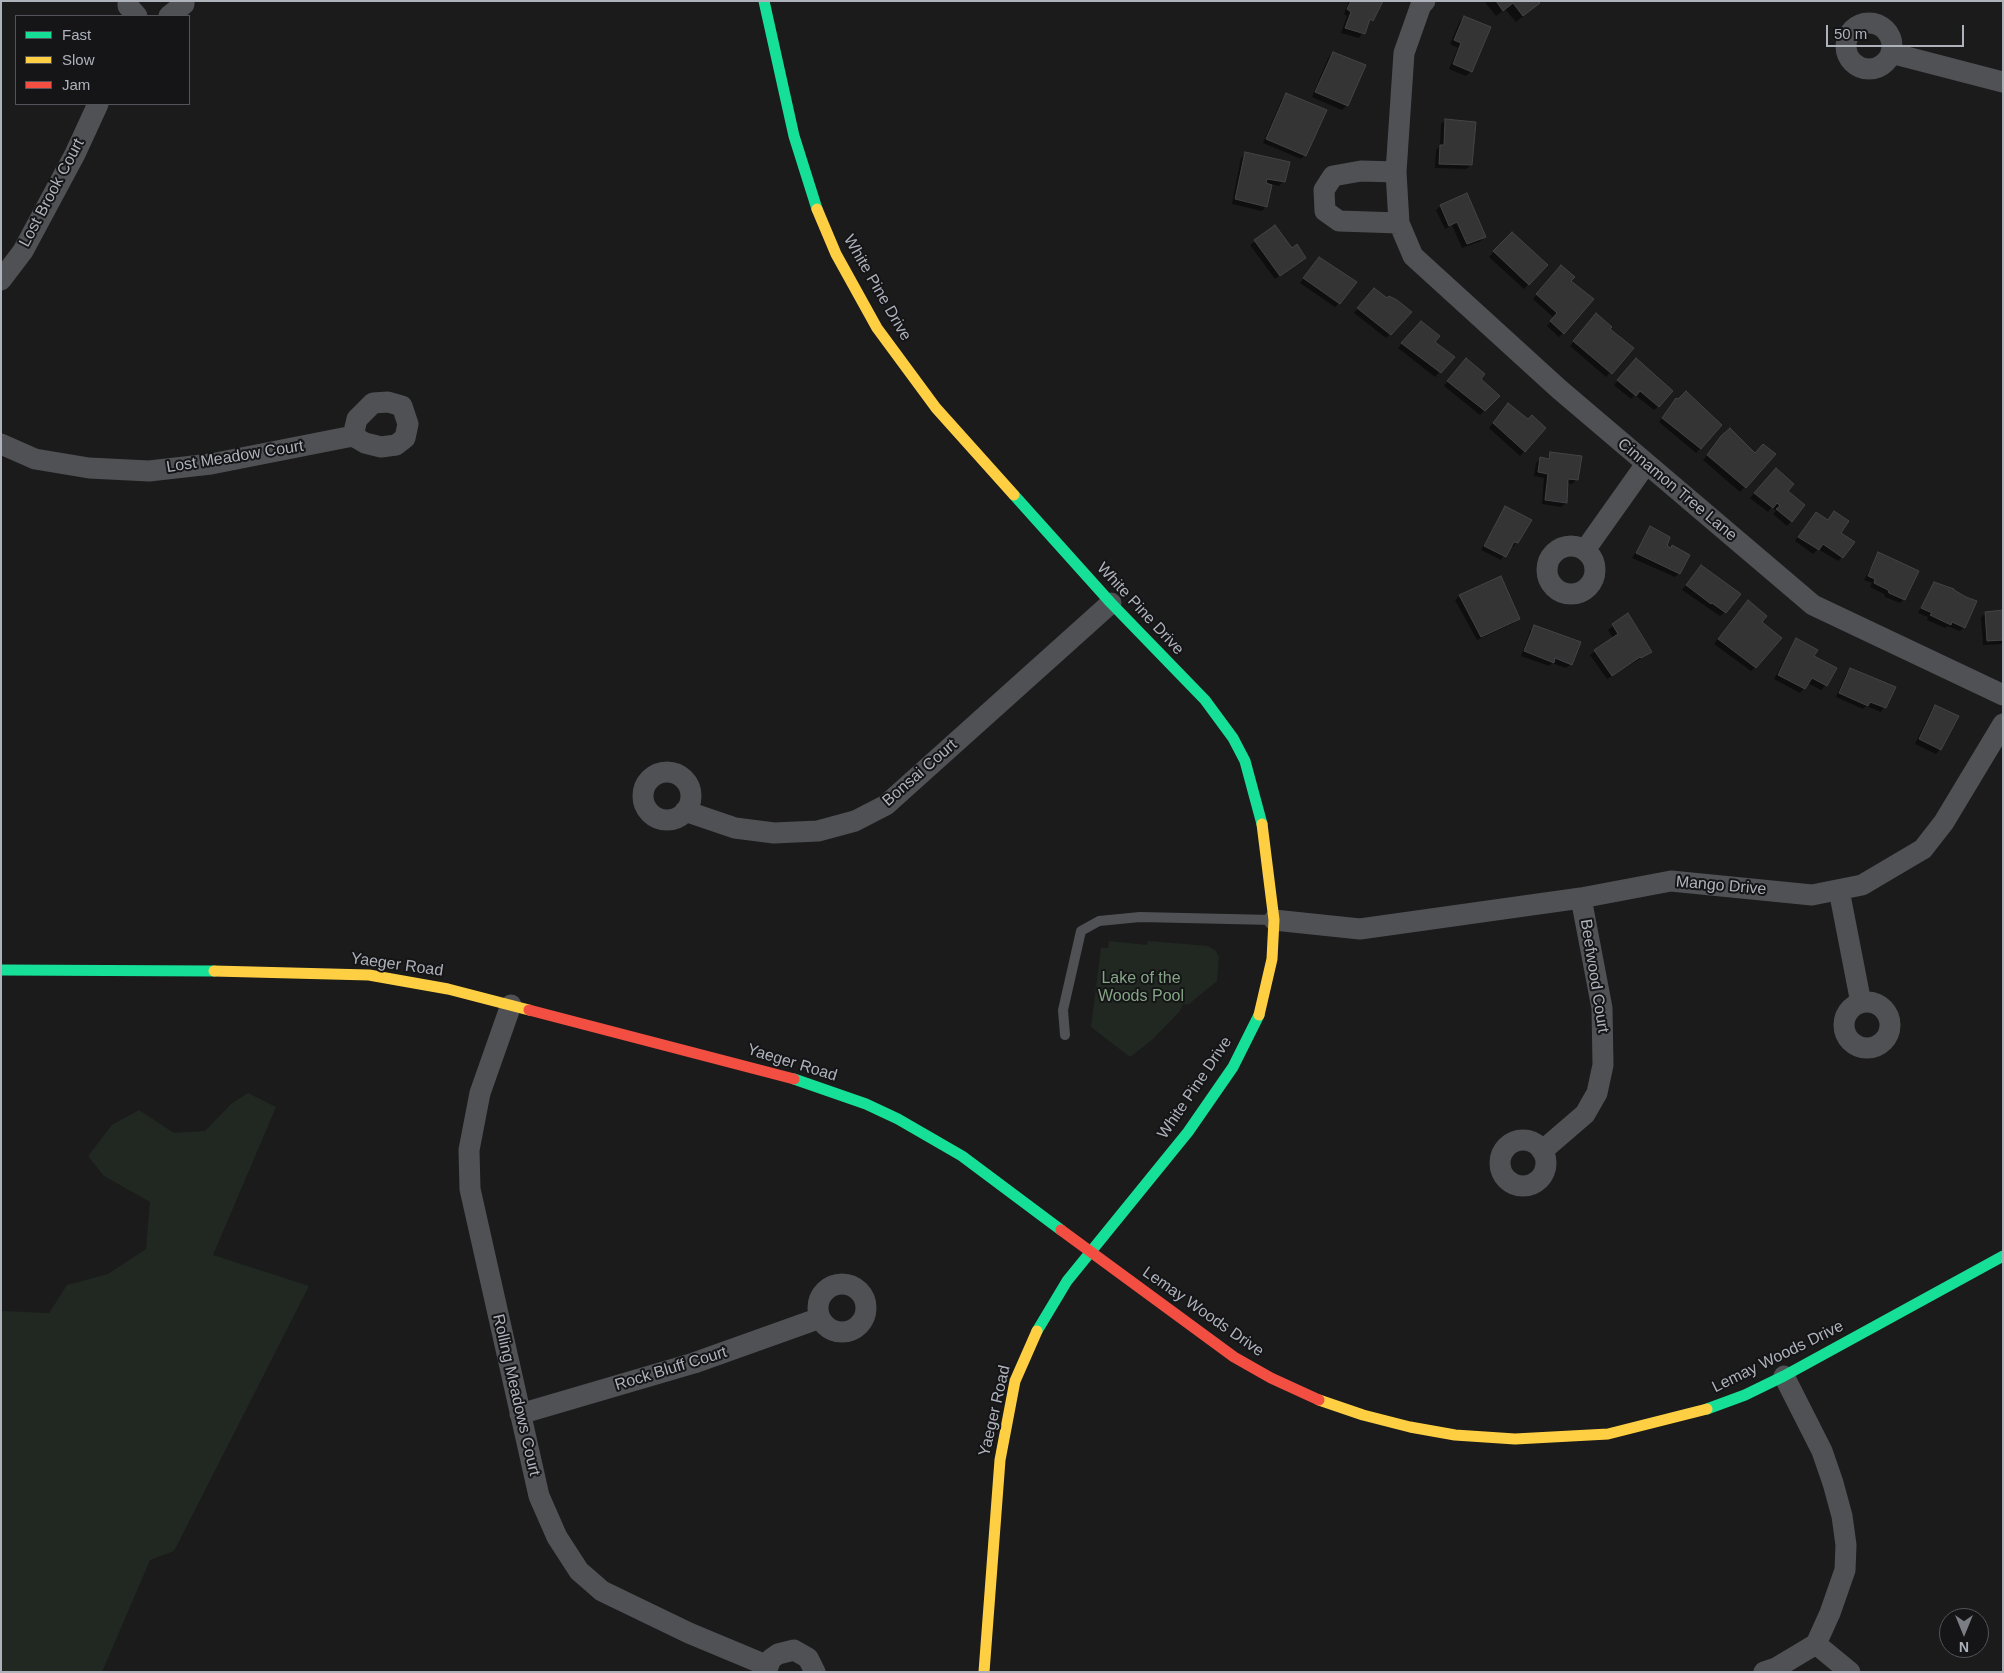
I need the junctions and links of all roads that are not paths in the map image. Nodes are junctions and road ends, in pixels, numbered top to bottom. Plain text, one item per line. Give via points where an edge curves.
1 (128, 1) edge
2 (184, 1) edge
3 (764, 1) edge
4 (1425, 1) edge
5 (136, 15) edge
6 (170, 15) edge
7 (1891, 53) dead end
8 (2003, 82) edge
9 (98, 105) edge
10 (1396, 172) junction
11 (1399, 223) junction
12 (1, 280) edge
13 (353, 436) dead end
14 (1, 444) edge
15 (1646, 464) junction
16 (1585, 550) dead end
17 (1111, 603) junction
18 (2003, 695) edge
19 (2003, 724) edge
20 (685, 811) dead end
21 (1839, 890) junction
22 (1581, 898) junction
23 (1274, 920) junction
24 (1, 970) edge
25 (1861, 1003) dead end
26 (511, 1005) junction
27 (1065, 1036) dead end
28 (1542, 1151) dead end
29 (1092, 1252) junction
30 (2003, 1256) edge
31 (820, 1318) dead end
32 (1784, 1376) junction
33 (520, 1414) junction
34 (1816, 1644) junction
35 (767, 1669) edge
36 (815, 1672) edge
37 (984, 1672) edge
38 (1764, 1672) edge
39 (1850, 1672) edge

1 - 5 street via 128,6
2 - 6 street
3 - 17 street, White Pine Drive via 794,136 817,211 836,254 877,328 936,408
4 - 10 street, Cinnamon Tree Lane via 1404,53
7 - 8 street
9 - 12 street, Lost Brook Court via 23,251
10 - 11 street, Cinnamon Tree Lane
10 - 11 street via 1361,171 1333,176 1324,190 1325,211 1339,221
11 - 15 street, Cinnamon Tree Lane via 1413,256
13 - 14 street, Lost Meadow Court via 212,464 149,471 89,468 35,459
15 - 16 street
15 - 18 street, Cinnamon Tree Lane via 1814,604
17 - 20 street, Bonsai Court via 886,805 855,821 818,831 774,833 735,828
17 - 23 street, White Pine Drive via 1205,700 1233,738 1245,761 1262,815
19 - 21 street, Mango Drive via 1944,822 1923,848 1862,885
21 - 22 street, Mango Drive via 1812,895 1671,881
21 - 25 street
22 - 23 street, Mango Drive via 1360,929
22 - 28 street, Beefwood Court via 1602,1008 1603,1065 1597,1093 1585,1114
23 - 27 lane via 1140,917 1099,920 1081,931 1063,1010
23 - 29 street, White Pine Drive via 1272,959 1260,1012 1232,1067 1188,1132
24 - 26 street, Yaeger Road via 280,971 369,975 408,980
26 - 29 street, Yaeger Road via 757,1069 866,1104 898,1118 962,1156
26 - 33 street, Rolling Meadows Court via 480,1093 470,1150 470,1180 476,1221
29 - 32 street, Lemay Woods Drive via 1203,1336 1271,1378 1321,1401 1410,1427 1455,1435 1515,1439 1608,1434 1700,1412
29 - 37 street, Yaeger Road via 1067,1281 1044,1317 1016,1381 1000,1460
30 - 32 street, Lemay Woods Drive
31 - 33 street, Rock Bluff Court via 694,1363
32 - 34 street via 1822,1451 1842,1516 1846,1545 1844,1570
33 - 35 street, Rolling Meadows Court via 539,1496 557,1538 579,1571 602,1591 640,1611
34 - 38 street
34 - 39 street
35 - 36 street, Rolling Meadows Court via 778,1654 794,1650 808,1658

